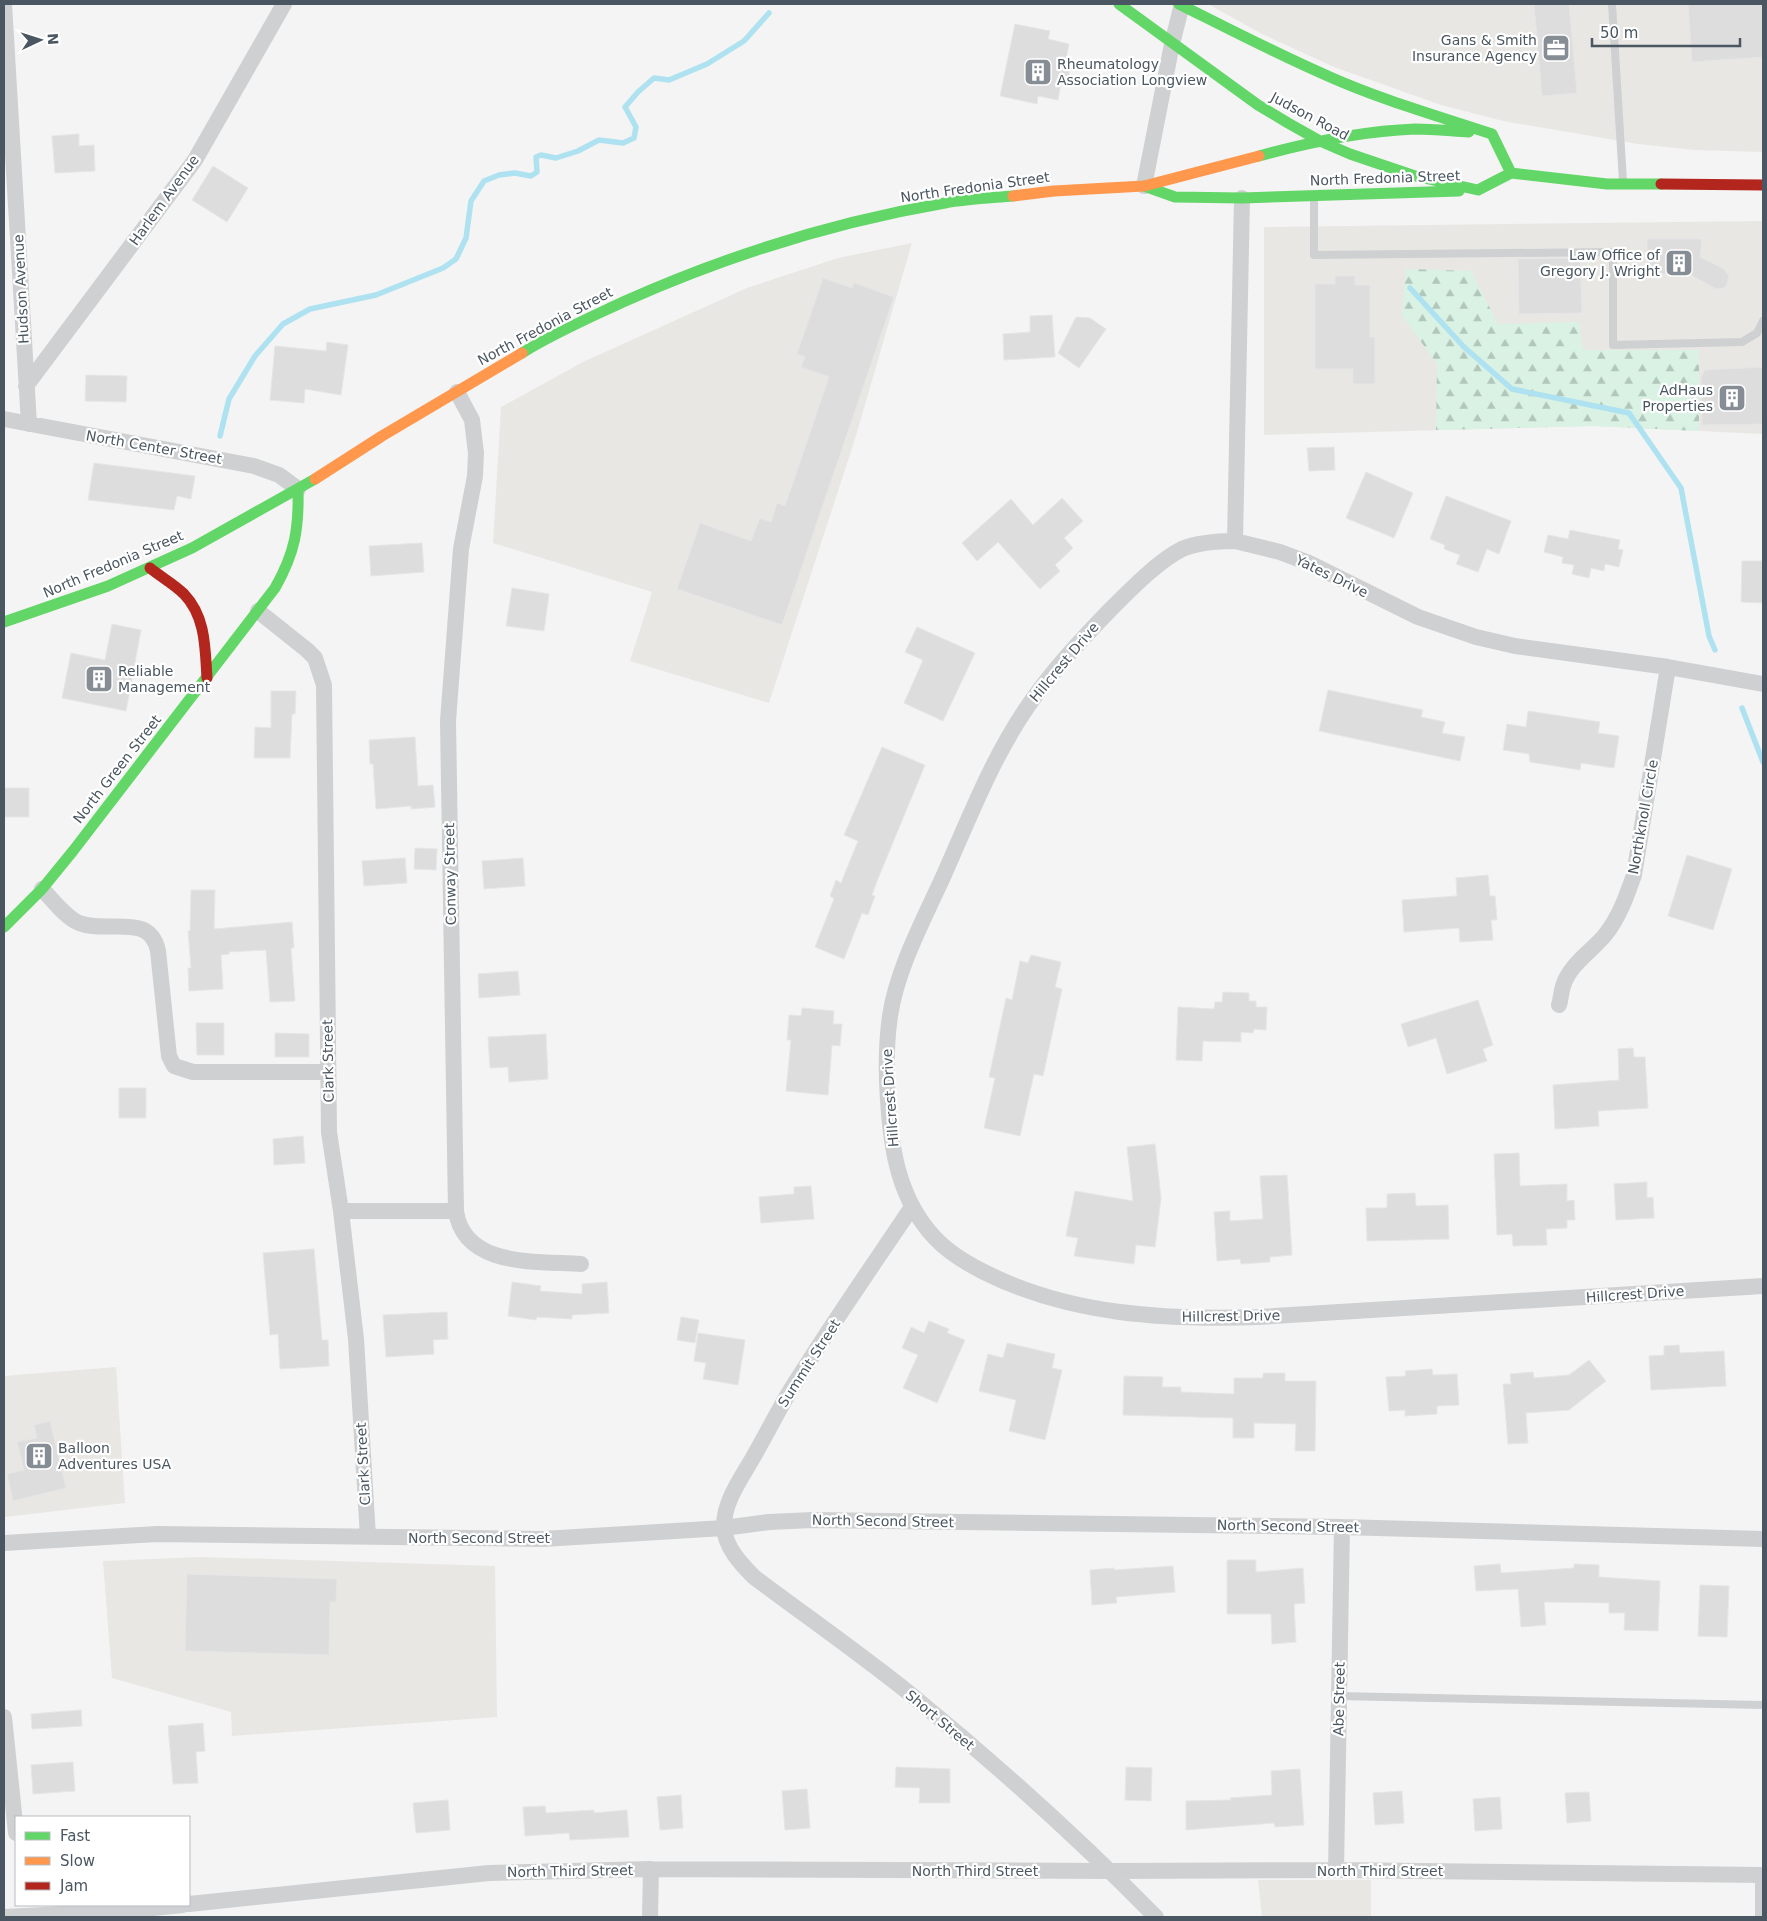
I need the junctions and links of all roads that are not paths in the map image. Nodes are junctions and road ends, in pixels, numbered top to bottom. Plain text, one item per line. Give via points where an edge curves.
1 (4, 4) edge
2 (284, 4) edge
3 (1119, 4) edge
4 (1181, 4) edge
5 (1612, 4) edge
6 (1172, 44) junction
7 (1492, 134) junction
8 (1320, 141) junction
9 (1511, 173) junction
10 (1624, 184) junction
11 (1763, 185) edge
12 (1144, 186) junction
13 (1478, 190) junction
14 (1314, 196) junction
15 (1242, 198) junction
16 (1763, 321) edge
17 (26, 386) junction
18 (458, 392) junction
19 (4, 420) edge
20 (29, 424) junction
21 (298, 489) junction
22 (1235, 541) junction
23 (150, 568) junction
24 (258, 611) junction
25 (4, 622) edge
26 (1668, 667) junction
27 (206, 678) junction
28 (1763, 684) edge
29 (42, 889) junction
30 (4, 927) edge
31 (1559, 1005) dead end
32 (327, 1072) junction
33 (912, 1206) junction
34 (341, 1211) junction
35 (456, 1211) junction
36 (581, 1264) dead end
37 (1763, 1286) edge
38 (1342, 1527) junction
39 (724, 1528) junction
40 (368, 1537) junction
41 (1763, 1539) edge
42 (4, 1543) edge
43 (1339, 1696) junction
44 (1763, 1705) edge
45 (4, 1717) edge
46 (15, 1823) edge
47 (651, 1869) junction
48 (1336, 1870) junction
49 (1111, 1872) junction
50 (1763, 1877) edge
51 (190, 1904) edge
52 (173, 1906) edge
53 (28, 1910) edge
54 (4, 1917) edge
55 (650, 1917) edge
56 (1156, 1917) edge
57 (1763, 1917) edge

1 - 17 street, Hudson Avenue
2 - 17 street, Harlem Avenue via 195,160
3 - 6 street, Judson Road
4 - 6 street
4 - 7 street via 1331,78
5 - 10 lane
6 - 8 street, Judson Road via 1258,105
6 - 12 street
7 - 8 street, North Fredonia Street via 1403,129
7 - 9 street
8 - 12 street, North Fredonia Street
8 - 13 street, Judson Road via 1384,167
9 - 10 street
9 - 13 street
10 - 11 street
12 - 15 street, North Fredonia Street via 1175,197
12 - 18 street, North Fredonia Street via 1054,191 931,206 862,220 758,249 679,277 604,310 528,349
13 - 14 street, North Fredonia Street
14 - 15 street, North Fredonia Street
14 - 16 lane via 1314,256 1613,252 1613,344 1742,342 1756,333
15 - 22 street
17 - 20 street, Hudson Avenue
18 - 21 street, North Fredonia Street
18 - 35 street, Conway Street via 472,420 476,453 475,476 461,549 448,721
19 - 20 street, North Center Street
20 - 21 street, North Center Street via 254,466 279,475
21 - 23 street, North Fredonia Street
21 - 24 street, North Green Street via 299,526 294,553
22 - 26 street, Yates Drive via 1302,560 1418,617 1476,637 1515,646
22 - 33 street, Hillcrest Drive via 1184,548 1126,593 1050,675 994,764 912,945 890,1013 886,1076 891,1138 903,1188
23 - 25 street, North Fredonia Street
23 - 27 street via 183,593 200,616 205,639
24 - 27 street, North Green Street
24 - 32 street, Clark Street via 315,658 324,685
26 - 28 street, Yates Drive
26 - 31 street, Northknoll Circle via 1634,875 1613,923 1568,976
27 - 29 street, North Green Street
29 - 30 street, North Green Street
29 - 32 street via 77,922 94,926 138,927 153,935 158,951 169,1056 174,1066 193,1072
32 - 34 street, Clark Street via 330,1146
33 - 37 street, Hillcrest Drive via 921,1222 951,1253 1001,1281 1071,1304 1136,1314 1209,1319 1258,1317
33 - 39 street, Summit Street via 790,1391 729,1502
34 - 35 street
34 - 40 street, Clark Street via 356,1339
35 - 36 street, Conway Street via 460,1227 470,1241 490,1254 512,1259
38 - 39 street, North Second Street via 813,1520
38 - 41 street, North Second Street
38 - 43 street, Abe Street
39 - 40 street, North Second Street via 543,1539
39 - 49 street, Short Street via 734,1553 754,1577 908,1692 1013,1781
40 - 42 street, North Second Street via 157,1534
43 - 44 lane
43 - 48 street, Abe Street
45 - 46 street
47 - 49 street, North Third Street
47 - 51 street, North Third Street via 489,1873
47 - 55 street
48 - 49 street, North Third Street
48 - 50 street, North Third Street
49 - 56 street, Short Street
50 - 57 street
52 - 53 street via 123,1911
53 - 54 street

